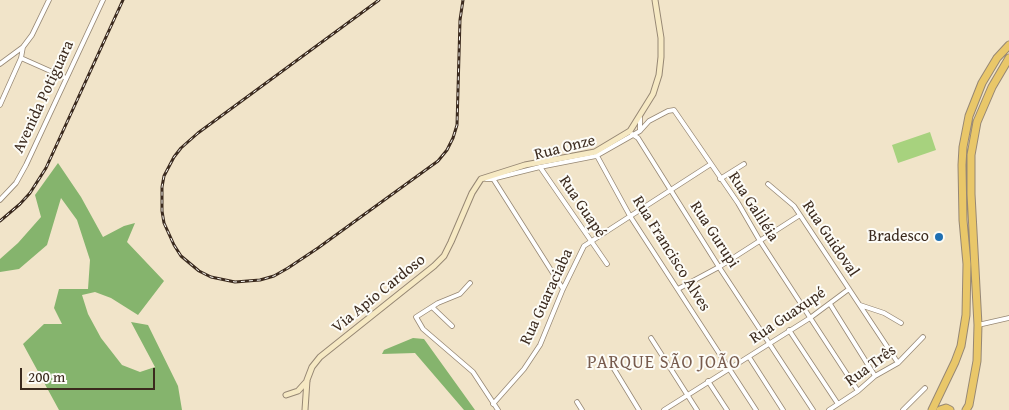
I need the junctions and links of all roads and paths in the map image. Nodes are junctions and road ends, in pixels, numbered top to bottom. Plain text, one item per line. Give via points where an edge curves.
1 (49, 0) edge
2 (103, 0) edge
3 (655, 0) edge
4 (1009, 45) edge
5 (23, 47) junction
6 (21, 58) junction
7 (1009, 58) edge
8 (0, 64) edge
9 (66, 78) junction
10 (0, 106) edge
11 (640, 118) junction
12 (640, 131) junction
13 (631, 133) junction
14 (638, 138) junction
15 (596, 154) junction
16 (540, 164) junction
17 (711, 164) junction
18 (744, 164) dead end
19 (492, 177) junction
20 (720, 179) junction
21 (768, 184) dead end
22 (670, 190) junction
23 (0, 200) edge
24 (800, 215) junction
25 (630, 216) junction
26 (760, 241) junction
27 (591, 242) junction
28 (607, 264) dead end
29 (719, 267) junction
30 (470, 283) dead end
31 (563, 289) junction
32 (678, 289) junction
33 (849, 289) junction
34 (830, 304) junction
35 (860, 305) junction
36 (432, 307) junction
37 (810, 318) junction
38 (1009, 318) edge
39 (901, 323) dead end
40 (978, 325) junction
41 (452, 326) dead end
42 (789, 330) junction
43 (652, 338) dead end
44 (924, 338) dead end
45 (770, 343) junction
46 (748, 357) junction
47 (898, 363) junction
48 (614, 369) dead end
49 (729, 369) junction
50 (875, 376) junction
51 (307, 380) junction
52 (708, 381) junction
53 (925, 388) dead end
54 (858, 391) junction
55 (286, 395) dead end
56 (688, 395) junction
57 (577, 402) dead end
58 (493, 404) junction
59 (838, 404) junction
60 (666, 409) edge
61 (305, 410) edge
62 (498, 410) edge
63 (582, 410) edge
64 (639, 410) edge
65 (698, 410) edge
66 (727, 410) edge
67 (756, 410) edge
68 (783, 410) edge
69 (813, 410) edge
70 (829, 410) edge
71 (904, 410) edge
72 (932, 410) edge
73 (940, 410) edge
74 (950, 410) edge
75 (966, 410) edge

1 - 5 street
2 - 9 street, Avenida Potiguara
3 - 11 street via 662,57 653,94
4 - 72 highway via 982,83 969,116 962,165 966,315 961,346
5 - 6 street
5 - 8 street
6 - 9 street
6 - 10 street
7 - 40 highway via 977,122 971,154 970,194
9 - 23 street, Avenida Potiguara via 26,165 16,183
11 - 12 street
11 - 13 street
12 - 13 street
12 - 14 street
12 - 17 street, Rua Galiléia via 649,121 674,110
13 - 14 street, Rua Gurupi
13 - 15 street
14 - 22 street, Rua Gurupi
15 - 16 street, Via Apio Cardoso
15 - 25 street, Rua Francisco Alves
16 - 19 street, Via Apio Cardoso
16 - 27 street, Rua Guapé
17 - 20 street, Rua Galiléia
17 - 22 street, Rua Guaraciaba
18 - 20 street
19 - 31 street
19 - 51 street, Via Apio Cardoso via 481,179 472,193 444,256 320,357
20 - 26 street, Rua Galiléia
21 - 24 street, Rua Guidoval
22 - 25 street, Rua Guaraciaba
22 - 29 street, Rua Gurupi
24 - 26 street
24 - 33 street, Rua Guidoval
25 - 27 street, Rua Guaraciaba
25 - 32 street, Rua Francisco Alves
26 - 29 street
26 - 37 street, Rua Galiléia
27 - 28 street, Rua Guapé
27 - 31 street, Rua Guaraciaba via 580,252
29 - 32 street
29 - 45 street, Rua Gurupi
30 - 36 street via 460,294
31 - 58 street, Rua Guaraciaba via 540,345
32 - 49 street, Rua Francisco Alves
33 - 34 street, Rua Guaxupé
33 - 35 street, Rua Guidoval
34 - 37 street, Rua Guaxupé
34 - 50 street
35 - 39 street
35 - 47 street, Rua Guidoval
36 - 41 street
36 - 58 street via 416,317 423,329 473,372
37 - 42 street, Rua Guaxupé
37 - 54 street, Rua Galiléia
38 - 40 street
40 - 75 highway via 977,361
42 - 45 street, Rua Guaxupé
42 - 59 street
43 - 56 street
44 - 47 street, Rua Três
45 - 46 street, Rua Guaxupé
45 - 69 street, Rua Gurupi
46 - 49 street, Rua Guaxupé
46 - 68 street
47 - 50 street, Rua Três
48 - 64 street
49 - 52 street, Rua Guaxupé
49 - 67 street, Rua Francisco Alves
50 - 54 street, Rua Três
51 - 55 street via 298,391
51 - 61 street, Via Apio Cardoso
52 - 56 street, Rua Guaxupé
52 - 66 street
53 - 71 street
54 - 59 street, Rua Três
56 - 60 street, Rua Guaxupé
56 - 65 street
57 - 63 street
58 - 62 street
59 - 70 street, Rua Três
73 - 74 highway

